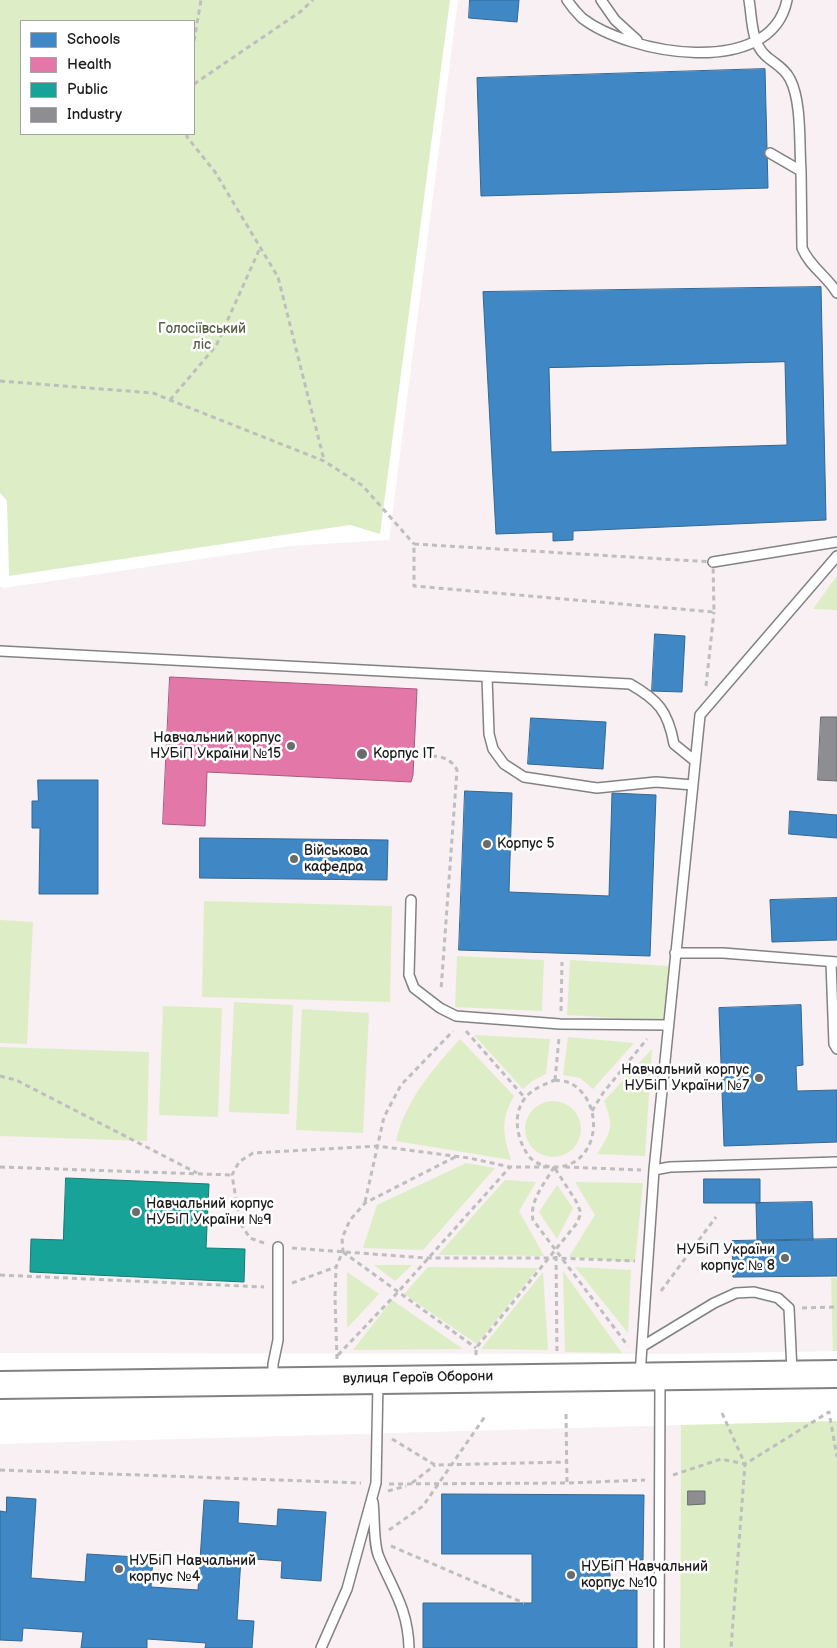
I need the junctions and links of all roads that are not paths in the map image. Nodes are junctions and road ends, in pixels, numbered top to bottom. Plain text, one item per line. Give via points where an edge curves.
1 (567, 0) edge
2 (601, 0) edge
3 (749, 0) edge
4 (787, 0) edge
5 (755, 41) junction
6 (643, 46) junction
7 (770, 153) dead end
8 (801, 171) junction
9 (837, 293) edge
10 (837, 542) edge
11 (837, 556) edge
12 (713, 562) road end
13 (0, 651) edge
14 (487, 677) junction
15 (695, 761) junction
16 (693, 785) junction
17 (411, 900) dead end
18 (675, 953) junction
19 (834, 962) edge
20 (668, 1025) junction
21 (837, 1049) edge
22 (837, 1162) edge
23 (654, 1170) junction
24 (278, 1248) road end
25 (643, 1346) junction
26 (648, 1370) junction
27 (792, 1374) junction
28 (837, 1374) edge
29 (378, 1379) junction
30 (273, 1381) junction
31 (0, 1385) edge
32 (373, 1496) junction
33 (321, 1648) edge
34 (409, 1648) edge
35 (659, 1648) edge

1 - 6 lane via 582,17 600,28
2 - 6 lane via 615,20
3 - 5 lane
4 - 5 lane via 783,14 774,26
5 - 6 lane via 732,50 710,52 676,52
5 - 8 lane via 789,77 796,93
7 - 8 lane
8 - 9 lane via 802,248 807,259
10 - 12 lane
11 - 15 lane via 700,715
13 - 14 lane
14 - 15 lane via 630,684 646,693 661,708 670,721 674,744
14 - 16 lane via 489,734 493,749 504,764 524,777 597,788 656,782
15 - 16 lane
16 - 18 lane
17 - 20 lane via 409,975 414,988 458,1020
18 - 19 lane via 723,953
18 - 20 lane
19 - 21 lane via 834,1044
20 - 23 lane
22 - 23 lane via 670,1166
23 - 25 lane
24 - 30 lane via 278,1340
25 - 26 lane
25 - 27 lane via 736,1293 754,1292 778,1298 788,1308
26 - 27 street, вулиця Героїв Оборони
26 - 29 street, вулиця Героїв Оборони
26 - 35 lane via 659,1480
27 - 28 street, вулиця Героїв Оборони
29 - 30 street, вулиця Героїв Оборони
29 - 32 lane
30 - 31 street, вулиця Героїв Оборони
32 - 33 lane via 347,1589
32 - 34 lane via 378,1555 402,1608

